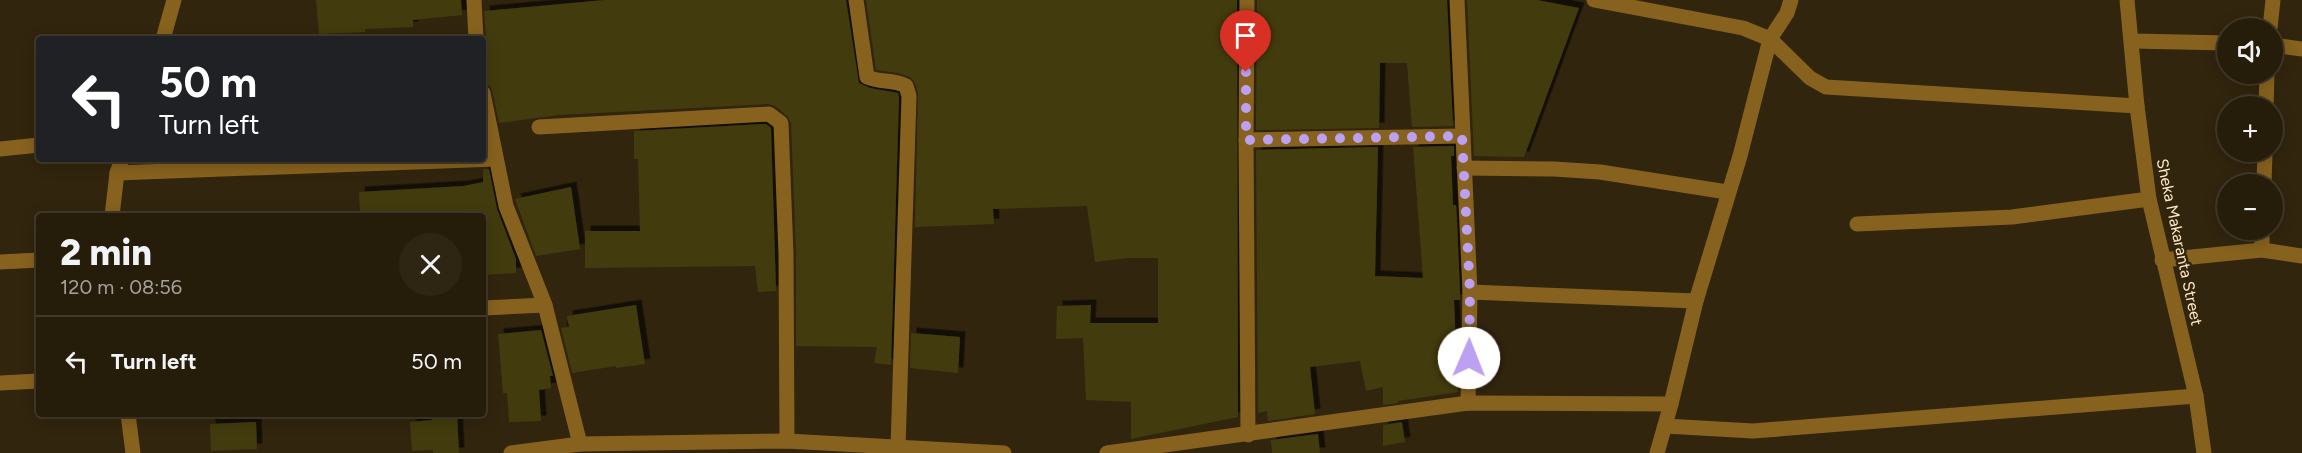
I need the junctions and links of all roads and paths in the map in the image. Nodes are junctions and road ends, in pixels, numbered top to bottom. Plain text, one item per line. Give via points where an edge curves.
1 (174, 0) edge
2 (474, 0) edge
3 (856, 0) edge
4 (1247, 0) edge
5 (1457, 0) edge
6 (1594, 0) edge
7 (1791, 0) edge
8 (2127, 0) edge
9 (2273, 0) edge
10 (1653, 6) edge
11 (2271, 18) edge
12 (164, 36) edge
13 (476, 36) edge
14 (1770, 39) junction
15 (2132, 41) junction
16 (2217, 43) edge
17 (2283, 46) edge
18 (2302, 49) edge
19 (2137, 106) junction
20 (486, 108) edge
21 (539, 127) dead end
22 (1462, 136) junction
23 (1246, 140) junction
24 (36, 145) edge
25 (0, 149) edge
26 (486, 159) edge
27 (496, 159) junction
28 (335, 162) edge
29 (120, 166) edge
30 (1464, 168) junction
31 (1727, 192) junction
32 (2149, 199) junction
33 (112, 213) edge
34 (1857, 224) dead end
35 (2262, 240) edge
36 (2262, 250) junction
37 (2302, 256) edge
38 (36, 260) edge
39 (2162, 260) junction
40 (0, 262) edge
41 (1470, 292) junction
42 (1696, 301) junction
43 (545, 305) junction
44 (486, 308) edge
45 (36, 381) edge
46 (0, 383) edge
47 (2196, 396) junction
48 (1468, 403) junction
49 (1671, 404) junction
50 (128, 417) edge
51 (1665, 426) junction
52 (1248, 435) junction
53 (787, 441) junction
54 (580, 444) junction
55 (898, 448) junction
56 (605, 449) edge
57 (133, 453) edge
58 (511, 453) edge
59 (1004, 453) edge
60 (1107, 453) edge
61 (1657, 453) edge
62 (2204, 453) edge

1 - 12 street
2 - 13 street
3 - 55 street via 867,76 898,82 906,86 909,96
4 - 23 street
5 - 22 street
6 - 10 street
7 - 14 street
8 - 15 street, Sheka Makaranta Street
9 - 11 street
10 - 14 street via 1743,28
14 - 19 street via 1810,78 1826,87
14 - 31 street
15 - 16 street
15 - 19 street, Sheka Makaranta Street
17 - 18 street
19 - 32 street, Sheka Makaranta Street
20 - 27 street
21 - 53 street via 769,114 781,123
22 - 23 street
22 - 30 street
23 - 52 street
24 - 25 street
26 - 27 street
27 - 43 street via 506,206
28 - 29 street
29 - 33 street
30 - 31 street via 1600,172
30 - 41 street
31 - 42 street
32 - 34 street via 2012,217
32 - 39 street, Sheka Makaranta Street
35 - 36 street
36 - 37 street
36 - 39 street
38 - 40 street
39 - 47 street, Sheka Makaranta Street
41 - 42 street
41 - 48 street
42 - 49 street
43 - 44 street
43 - 54 street
45 - 46 street
47 - 51 street via 1753,431
47 - 62 street, Sheka Makaranta Street
48 - 49 street
48 - 52 street
49 - 51 street
50 - 57 street
51 - 61 street
52 - 60 street
53 - 55 street
53 - 56 street
54 - 56 street
54 - 58 street
55 - 59 street

